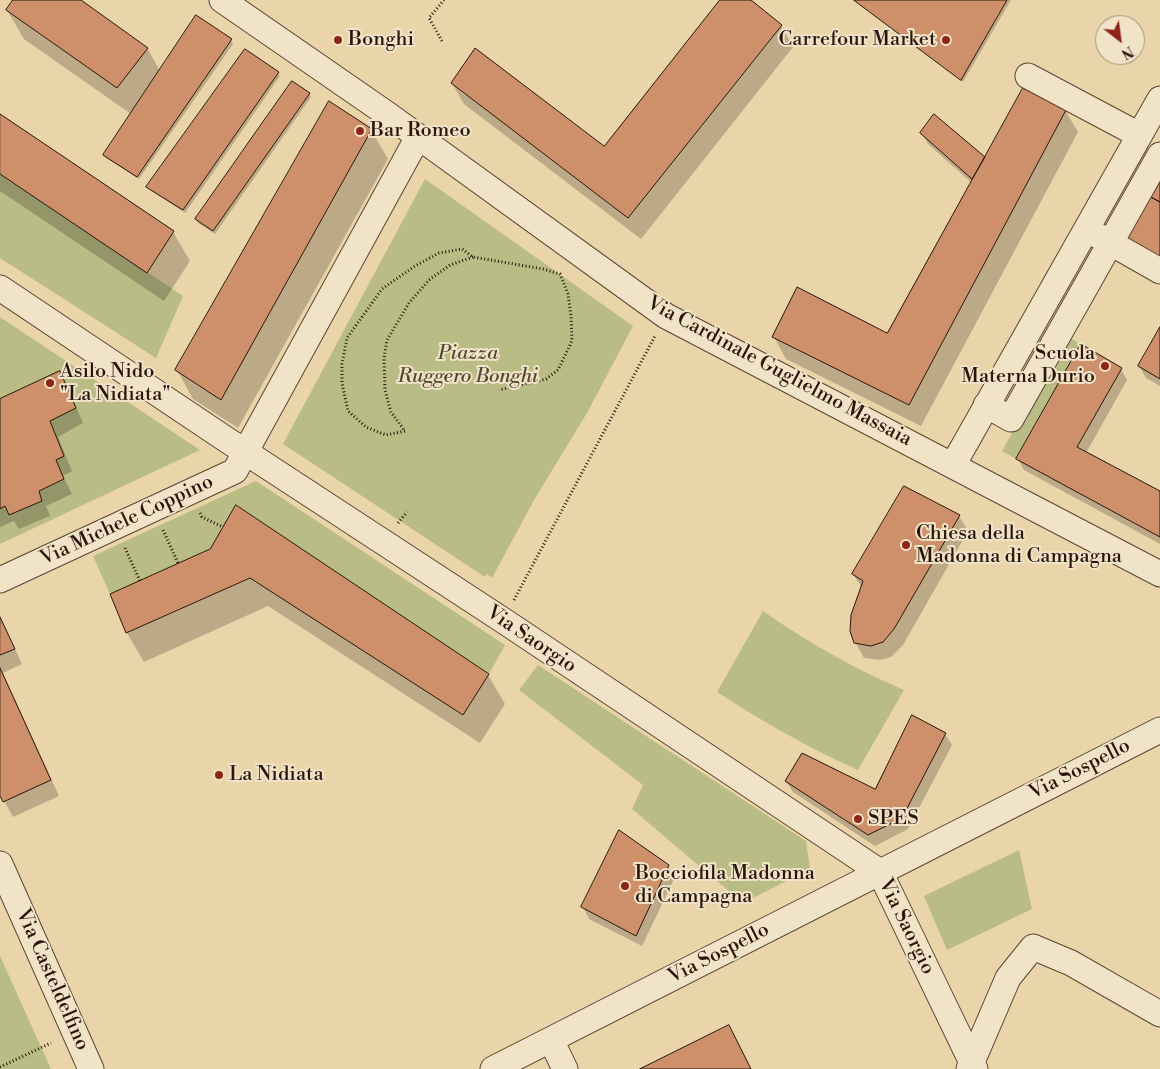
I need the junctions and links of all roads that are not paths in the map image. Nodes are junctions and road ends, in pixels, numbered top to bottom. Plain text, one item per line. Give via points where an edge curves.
1 (222, 0) edge
2 (1028, 76) dead end
3 (1160, 99) edge
4 (1139, 136) junction
5 (418, 137) junction
6 (1160, 154) edge
7 (1086, 229) junction
8 (1110, 242) junction
9 (1160, 271) edge
10 (0, 288) edge
11 (986, 406) junction
12 (245, 452) junction
13 (953, 465) junction
14 (1160, 574) edge
15 (0, 580) edge
16 (1160, 730) edge
17 (0, 864) edge
18 (880, 872) junction
19 (1160, 1014) edge
20 (551, 1040) junction
21 (972, 1067) edge
22 (91, 1069) edge
23 (493, 1069) edge
24 (566, 1069) edge

1 - 5 street, Via Cardinale Guglielmo Massaia
2 - 4 street
3 - 4 street
4 - 7 street
5 - 12 street
5 - 13 street, Via Cardinale Guglielmo Massaia via 666,316
6 - 8 street
7 - 8 street
7 - 11 street
8 - 9 street
8 - 11 street via 1011,418
10 - 12 street, Via Saorgio
11 - 13 street
12 - 15 street, Via Michele Coppino via 235,471
12 - 18 street, Via Saorgio
13 - 14 street, Via Cardinale Guglielmo Massaia
16 - 18 street, Via Sospello
17 - 22 street, Via Casteldelfino
18 - 20 street, Via Sospello
18 - 21 street, Via Saorgio
19 - 21 street via 1071,962 1033,947 1008,978
20 - 23 street, Via Sospello
20 - 24 street

